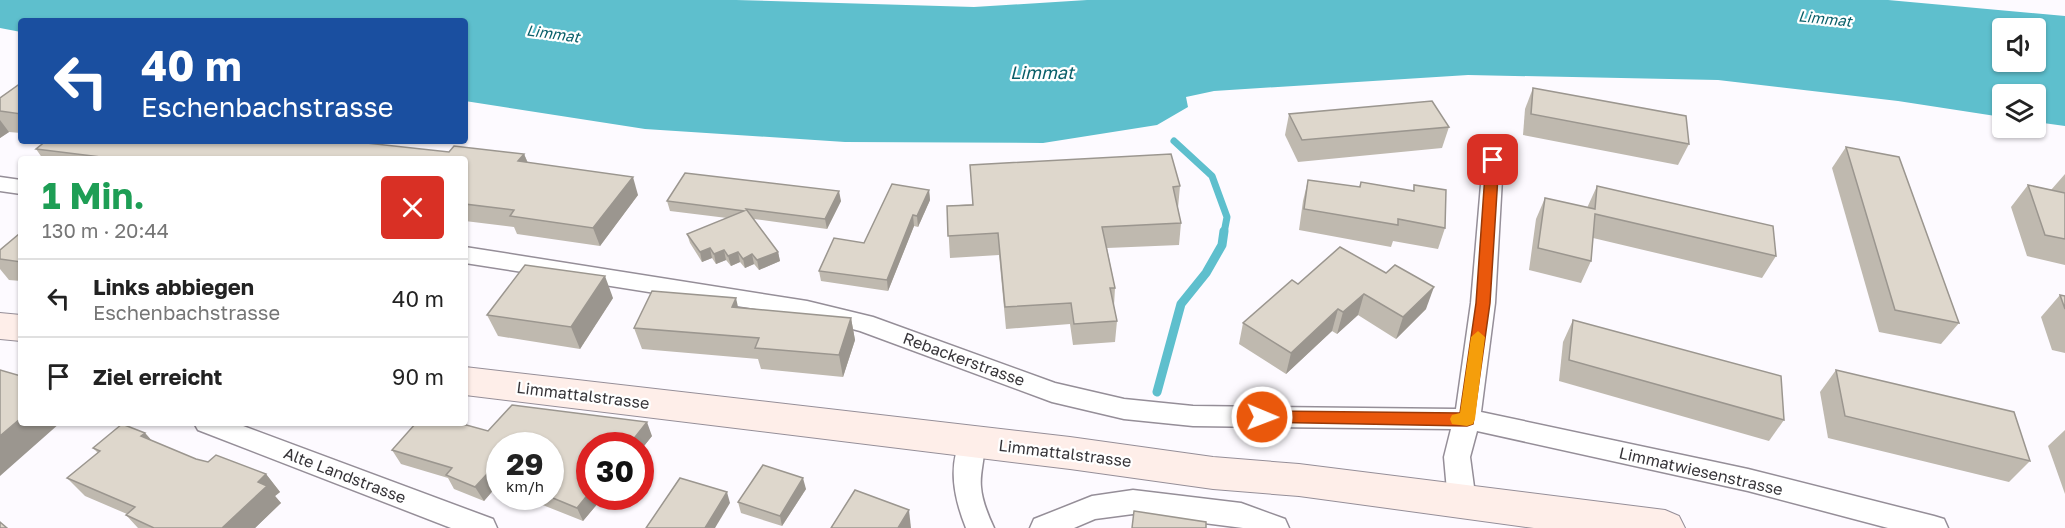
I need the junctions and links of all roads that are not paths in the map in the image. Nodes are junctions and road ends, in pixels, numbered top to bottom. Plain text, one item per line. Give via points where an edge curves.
1 (1493, 160) dead end
2 (0, 184) edge
3 (18, 187) edge
4 (468, 255) edge
5 (0, 326) edge
6 (18, 328) edge
7 (468, 381) edge
8 (1467, 419) junction
9 (215, 426) edge
10 (972, 442) junction
11 (1462, 502) junction
12 (483, 528) edge
13 (980, 528) edge
14 (1044, 528) edge
15 (1275, 528) edge
16 (1665, 528) edge
17 (1934, 528) edge

1 - 8 street via 1483,303
2 - 3 street
4 - 8 street, Rebackerstrasse via 837,315 1052,392 1124,409 1193,416
5 - 6 main road
7 - 10 main road, Limmattalstrasse
8 - 11 street via 1457,457
8 - 17 street, Limmatwiesenstrasse via 1748,480
9 - 12 street, Alte Landstrasse
10 - 11 main road, Limmattalstrasse
10 - 13 street via 966,493
11 - 16 main road, Limmattalstrasse
14 - 15 street via 1092,508 1133,502 1241,515

